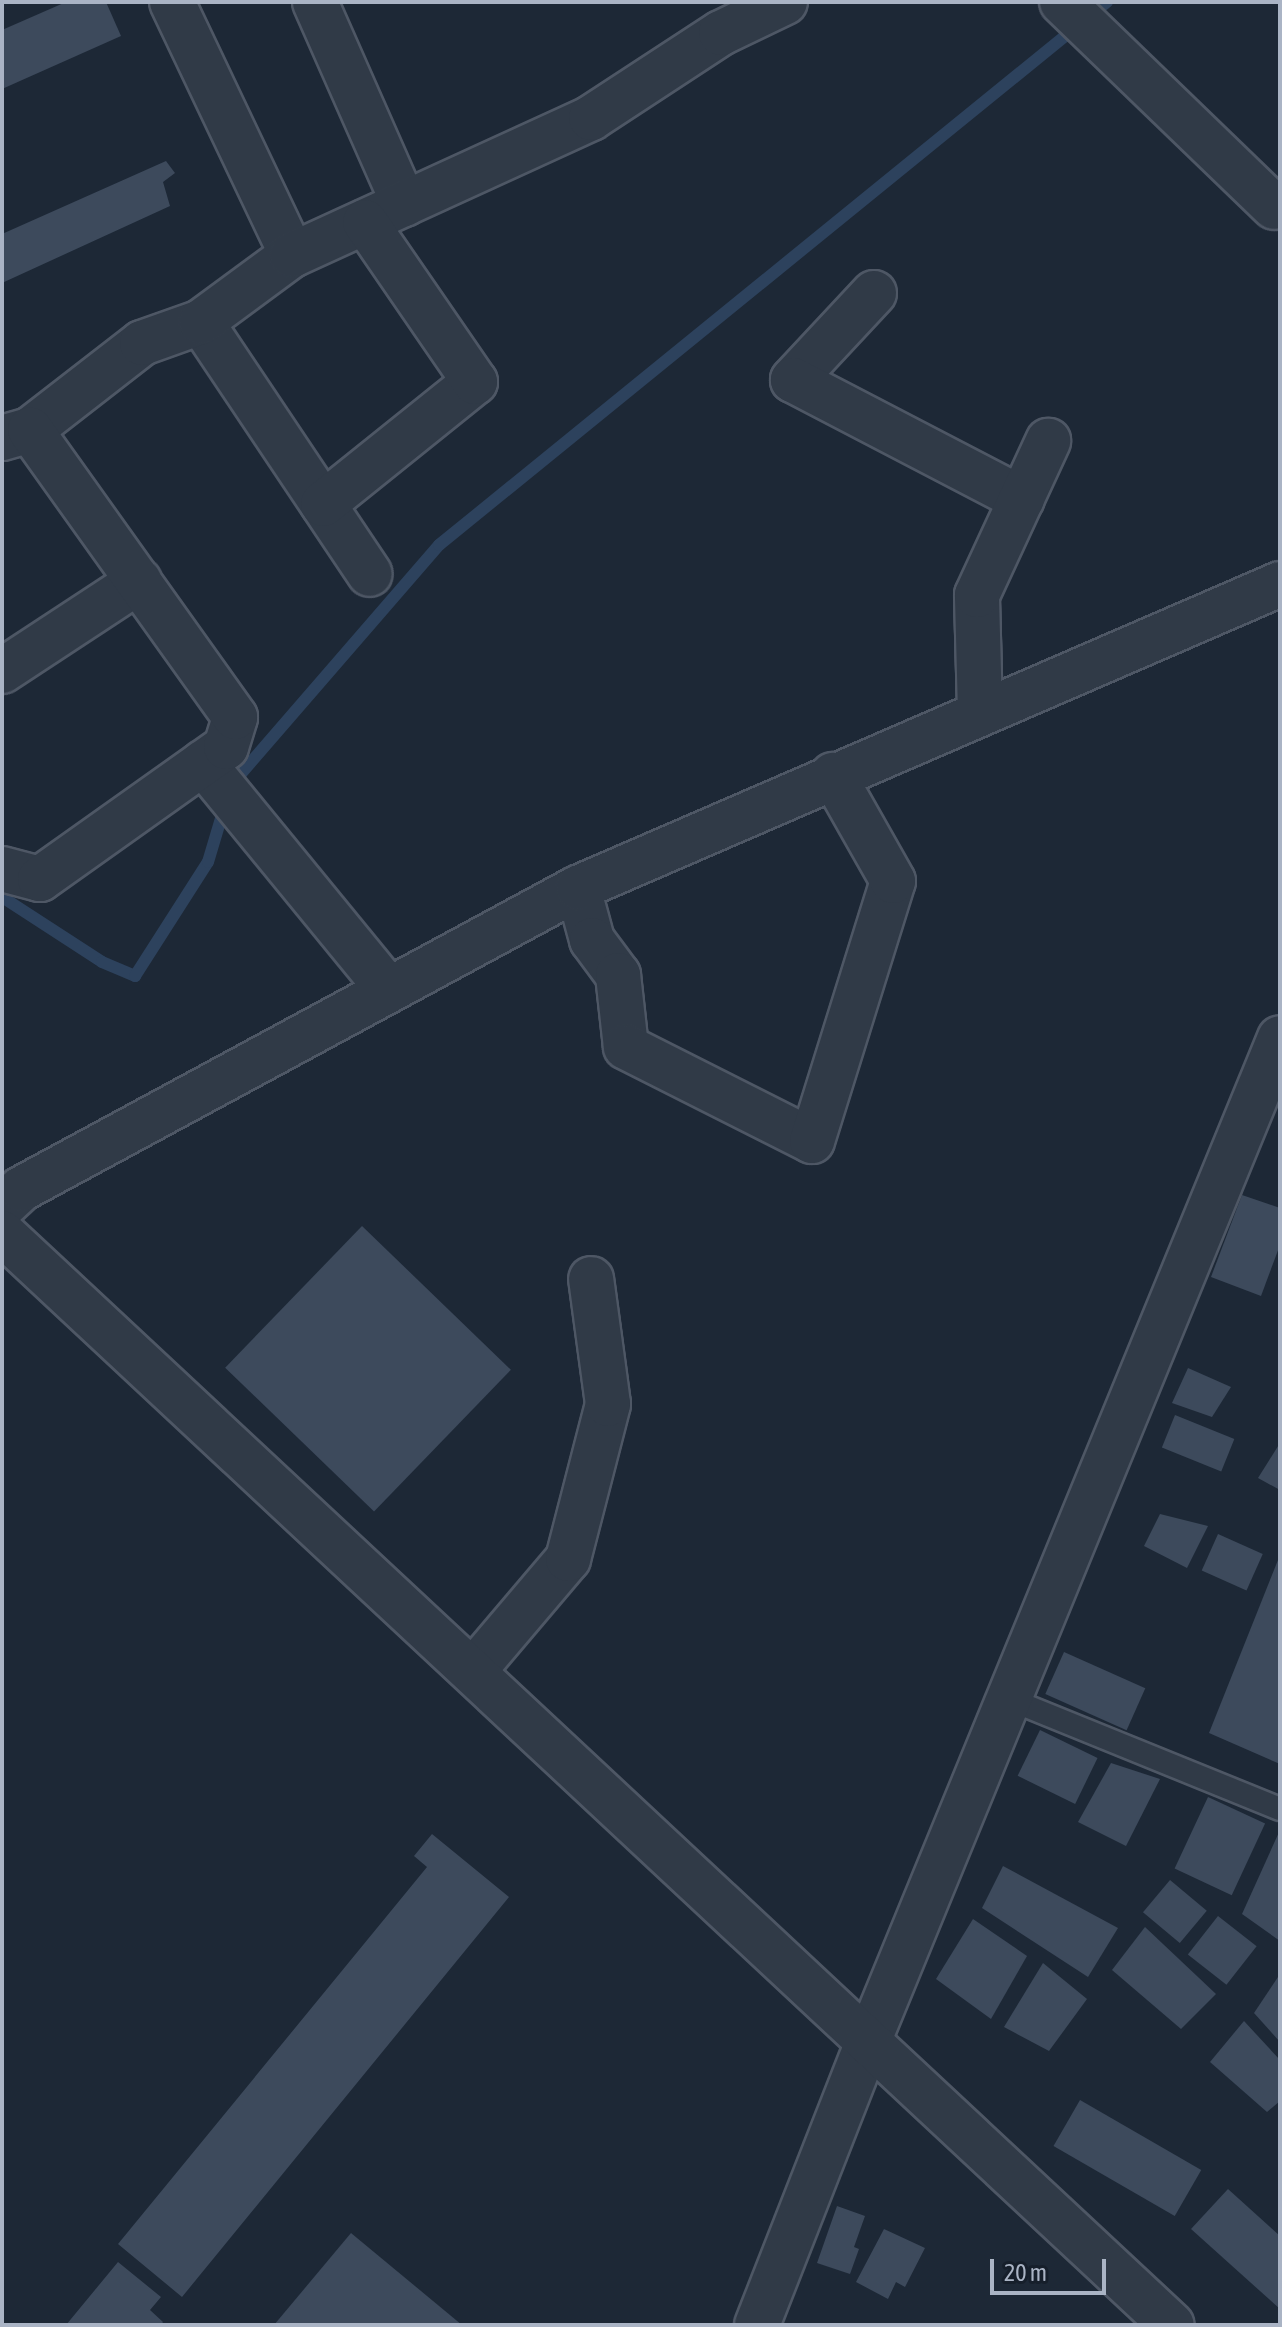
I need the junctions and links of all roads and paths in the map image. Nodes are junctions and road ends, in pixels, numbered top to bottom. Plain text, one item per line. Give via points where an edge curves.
1 (172, 2) edge
2 (785, 2) edge
3 (1062, 2) edge
4 (326, 6) edge
5 (404, 204) junction
6 (1274, 207) dead end
7 (365, 222) junction
8 (292, 255) junction
9 (874, 293) dead end
10 (201, 322) junction
11 (16, 434) edge
12 (1048, 441) dead end
13 (1022, 499) junction
14 (323, 504) junction
15 (370, 574) dead end
16 (139, 581) junction
17 (1280, 584) edge
18 (2, 671) edge
19 (980, 712) junction
20 (203, 763) junction
21 (833, 775) junction
22 (2, 869) edge
23 (578, 888) junction
24 (389, 990) junction
25 (1276, 1057) edge
26 (2, 1207) edge
27 (2, 1233) edge
28 (591, 1279) dead end
29 (473, 1671) junction
30 (1009, 1699) junction
31 (1280, 1809) edge
32 (868, 2042) junction
33 (757, 2325) edge
34 (1172, 2325) edge

1 - 8 street
2 - 5 street via 721,33 591,118
3 - 6 street
4 - 5 street
5 - 7 street
7 - 8 street
7 - 14 street via 475,382
8 - 10 street
9 - 13 street via 793,380
10 - 11 street via 142,343
10 - 14 street
11 - 16 street
12 - 13 street
13 - 19 street via 977,595
14 - 15 street
16 - 18 street
16 - 20 street via 235,717 226,747
17 - 19 street
19 - 21 street
20 - 22 street via 40,879
20 - 24 street
21 - 23 street
21 - 23 street via 893,881 812,1141 626,1047 618,975 592,940
23 - 24 street
24 - 26 street via 21,1189
25 - 30 street
27 - 29 street
28 - 29 street via 608,1404 568,1559
29 - 32 street
30 - 31 lane
30 - 32 street
32 - 33 street
32 - 34 street

